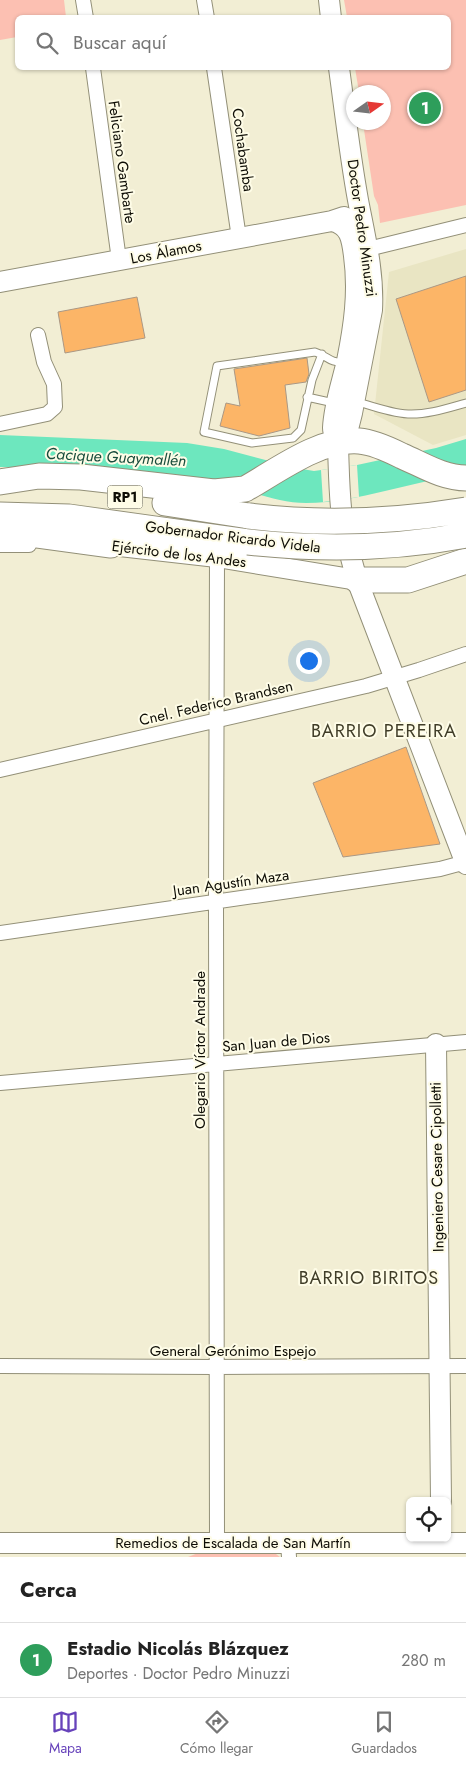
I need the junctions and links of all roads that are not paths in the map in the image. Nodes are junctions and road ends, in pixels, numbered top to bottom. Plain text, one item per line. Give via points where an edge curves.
1 (83, 0) edge
2 (204, 0) edge
3 (329, 0) edge
4 (86, 15) edge
5 (206, 15) edge
6 (331, 15) edge
7 (93, 70) edge
8 (214, 70) edge
9 (339, 70) edge
10 (358, 199) junction
11 (332, 222) junction
12 (466, 225) edge
13 (239, 238) junction
14 (368, 249) junction
15 (119, 260) junction
16 (355, 266) junction
17 (1, 278) edge
18 (38, 335) dead end
19 (322, 354) junction
20 (346, 362) junction
21 (307, 397) junction
22 (343, 400) junction
23 (466, 403) edge
24 (0, 424) edge
25 (338, 443) junction
26 (457, 477) edge
27 (0, 484) edge
28 (466, 510) edge
29 (0, 515) edge
30 (0, 532) edge
31 (466, 535) edge
32 (0, 545) edge
33 (111, 545) junction
34 (217, 557) junction
35 (466, 561) edge
36 (357, 580) junction
37 (466, 654) edge
38 (394, 678) junction
39 (216, 719) junction
40 (0, 770) edge
41 (466, 863) edge
42 (216, 902) junction
43 (0, 933) edge
44 (466, 1042) edge
45 (436, 1044) junction
46 (216, 1064) junction
47 (0, 1083) edge
48 (0, 1366) edge
49 (439, 1366) junction
50 (466, 1366) edge
51 (216, 1367) junction
52 (440, 1497) edge
53 (0, 1543) edge
54 (217, 1543) junction
55 (466, 1543) edge
56 (441, 1546) edge
57 (178, 1550) edge
58 (288, 1550) edge

1 - 4 street
2 - 5 street
3 - 6 street
7 - 15 street, Feliciano Gambarte
8 - 13 street, Cochabamba
9 - 10 street, Doctor Pedro Minuzzi
10 - 11 street, Los Álamos via 349,212
10 - 14 street, Doctor Pedro Minuzzi
11 - 13 street, Los Álamos
11 - 16 street, Doctor Pedro Minuzzi via 343,226 350,234
12 - 14 street
13 - 15 street, Los Álamos
14 - 16 street via 360,255
14 - 22 street, Doctor Pedro Minuzzi via 372,310
15 - 17 street, Los Álamos
16 - 20 street, Doctor Pedro Minuzzi via 355,313
18 - 24 street via 44,362 54,384 55,407 47,414
19 - 20 lane via 334,363
19 - 21 lane
19 - 21 lane via 286,355 217,366 204,432 252,443 292,438 301,430
20 - 22 street, Doctor Pedro Minuzzi
21 - 22 lane
22 - 23 lane via 409,414
22 - 25 street, Doctor Pedro Minuzzi via 333,431
25 - 26 highway via 366,442
25 - 27 highway via 313,449 245,489 222,492 81,477 39,476
25 - 36 street, Doctor Pedro Minuzzi via 346,537
27 - 28 highway, Gobernador Ricardo Videla / RP1, bridge via 75,489 280,520 400,519
29 - 31 highway, Gobernador Ricardo Videla / RP1, bridge via 69,517 305,547 362,548
30 - 33 highway
32 - 33 street, Ejército de los Andes
33 - 34 street, Ejército de los Andes
34 - 36 street, Ejército de los Andes
34 - 39 street, Olegario Víctor Andrade
35 - 36 highway via 408,580
36 - 38 street, Doctor Pedro Minuzzi
37 - 38 street, Cnel. Federico Brandsen
38 - 39 street, Cnel. Federico Brandsen
38 - 41 street, Doctor Pedro Minuzzi
39 - 40 street, Cnel. Federico Brandsen
39 - 42 street, Olegario Víctor Andrade
41 - 42 street, Juan Agustín Maza
42 - 43 street, Juan Agustín Maza
42 - 46 street, Olegario Víctor Andrade
44 - 45 street, San Juan de Dios
45 - 46 street, San Juan de Dios
45 - 49 street, Ingeniero Cesare Cipolletti
46 - 47 street, San Juan de Dios
46 - 51 street, Olegario Víctor Andrade
48 - 51 street, General Gerónimo Espejo
49 - 50 street, General Gerónimo Espejo
49 - 51 street, General Gerónimo Espejo
49 - 52 street, Ingeniero Cesare Cipolletti
51 - 54 street, Olegario Víctor Andrade
53 - 57 street, Remedios de Escalada de San Martín
54 - 57 street, Remedios de Escalada de San Martín
54 - 58 street, Remedios de Escalada de San Martín
55 - 56 street, Remedios de Escalada de San Martín
56 - 58 street, Remedios de Escalada de San Martín

